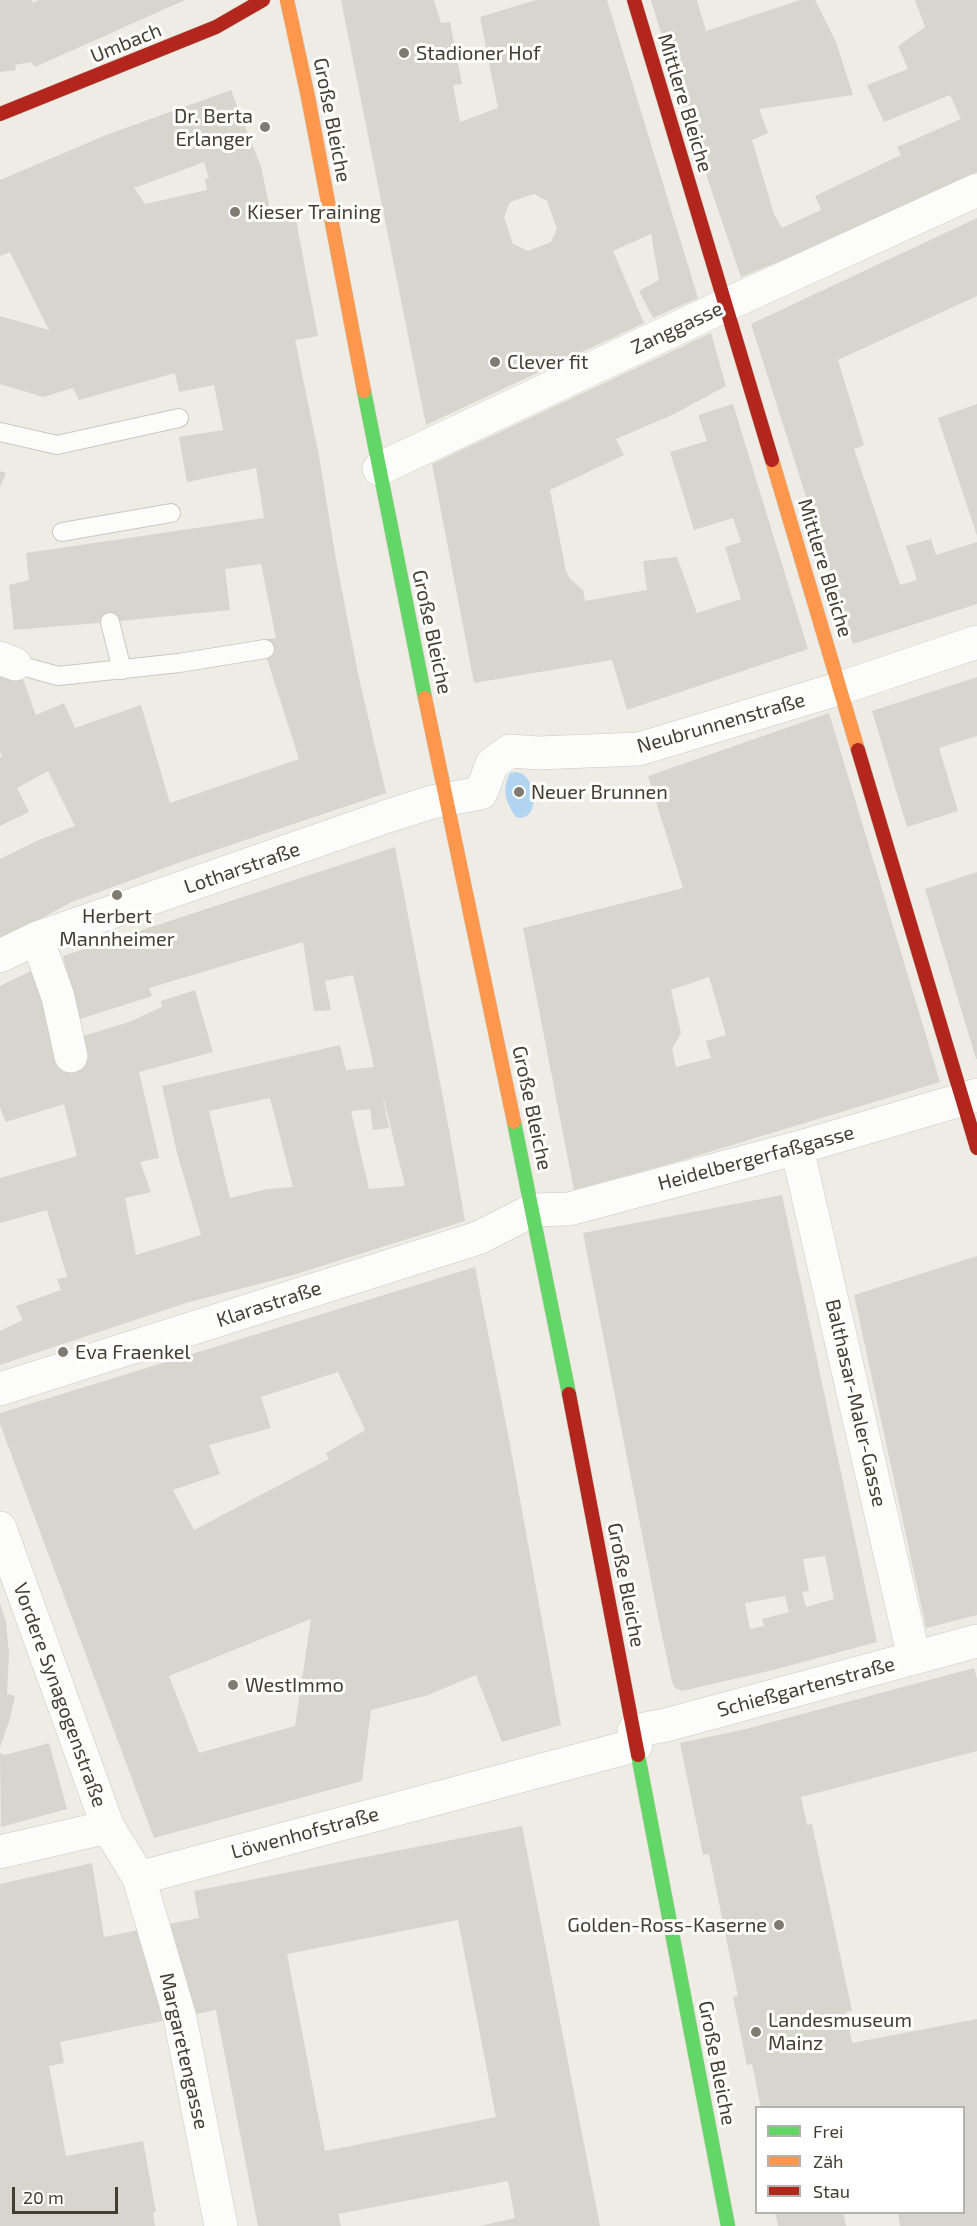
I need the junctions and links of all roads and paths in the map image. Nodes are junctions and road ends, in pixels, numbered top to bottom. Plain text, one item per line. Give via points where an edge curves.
1 (263, 0) edge
2 (287, 0) edge
3 (634, 0) edge
4 (0, 114) edge
5 (977, 190) edge
6 (726, 305) junction
7 (179, 418) dead end
8 (0, 432) edge
9 (379, 469) junction
10 (171, 513) dead end
11 (62, 532) dead end
12 (110, 622) dead end
13 (977, 642) edge
14 (265, 649) dead end
15 (8, 661) edge
16 (122, 669) junction
17 (841, 688) junction
18 (447, 800) junction
19 (37, 938) junction
20 (0, 956) edge
21 (71, 1056) dead end
22 (970, 1097) edge
23 (797, 1148) junction
24 (977, 1148) edge
25 (533, 1210) junction
26 (0, 1389) edge
27 (0, 1528) edge
28 (977, 1641) edge
29 (914, 1658) junction
30 (635, 1738) junction
31 (108, 1827) junction
32 (0, 1852) edge
33 (139, 1878) junction
34 (221, 2226) edge
35 (728, 2226) edge

1 - 4 main road, Umbach via 216,27
2 - 9 main road, Große Bleiche
3 - 6 main road, Mittlere Bleiche
5 - 6 street, Zanggasse
6 - 9 street, Zanggasse
6 - 17 main road, Mittlere Bleiche
7 - 8 lane via 57,445
9 - 18 main road, Große Bleiche
10 - 11 lane via 92,535
12 - 16 lane
13 - 17 street, Neubrunnenstraße
14 - 16 lane
15 - 16 lane via 58,676
17 - 18 street, Neubrunnenstraße via 639,749 510,751 492,764 481,793
17 - 22 main road, Mittlere Bleiche
18 - 19 street, Lotharstraße via 388,816
18 - 25 main road, Große Bleiche
19 - 20 street, Lotharstraße
19 - 21 street via 58,998
22 - 23 street, Heidelbergerfaßgasse
22 - 24 main road, Mittlere Bleiche
23 - 25 street, Heidelbergerfaßgasse via 569,1209
23 - 29 street, Balthasar-Maler-Gasse via 894,1530
25 - 26 street, Klarastraße via 478,1238
25 - 30 main road, Große Bleiche
27 - 31 street, Vordere Synagogenstraße
28 - 29 street, Schießgartenstraße
29 - 30 street, Schießgartenstraße via 666,1725
30 - 33 street, Löwenhofstraße
30 - 35 main road, Große Bleiche
31 - 32 street
31 - 33 street
33 - 34 street, Margaretengasse via 180,2018

